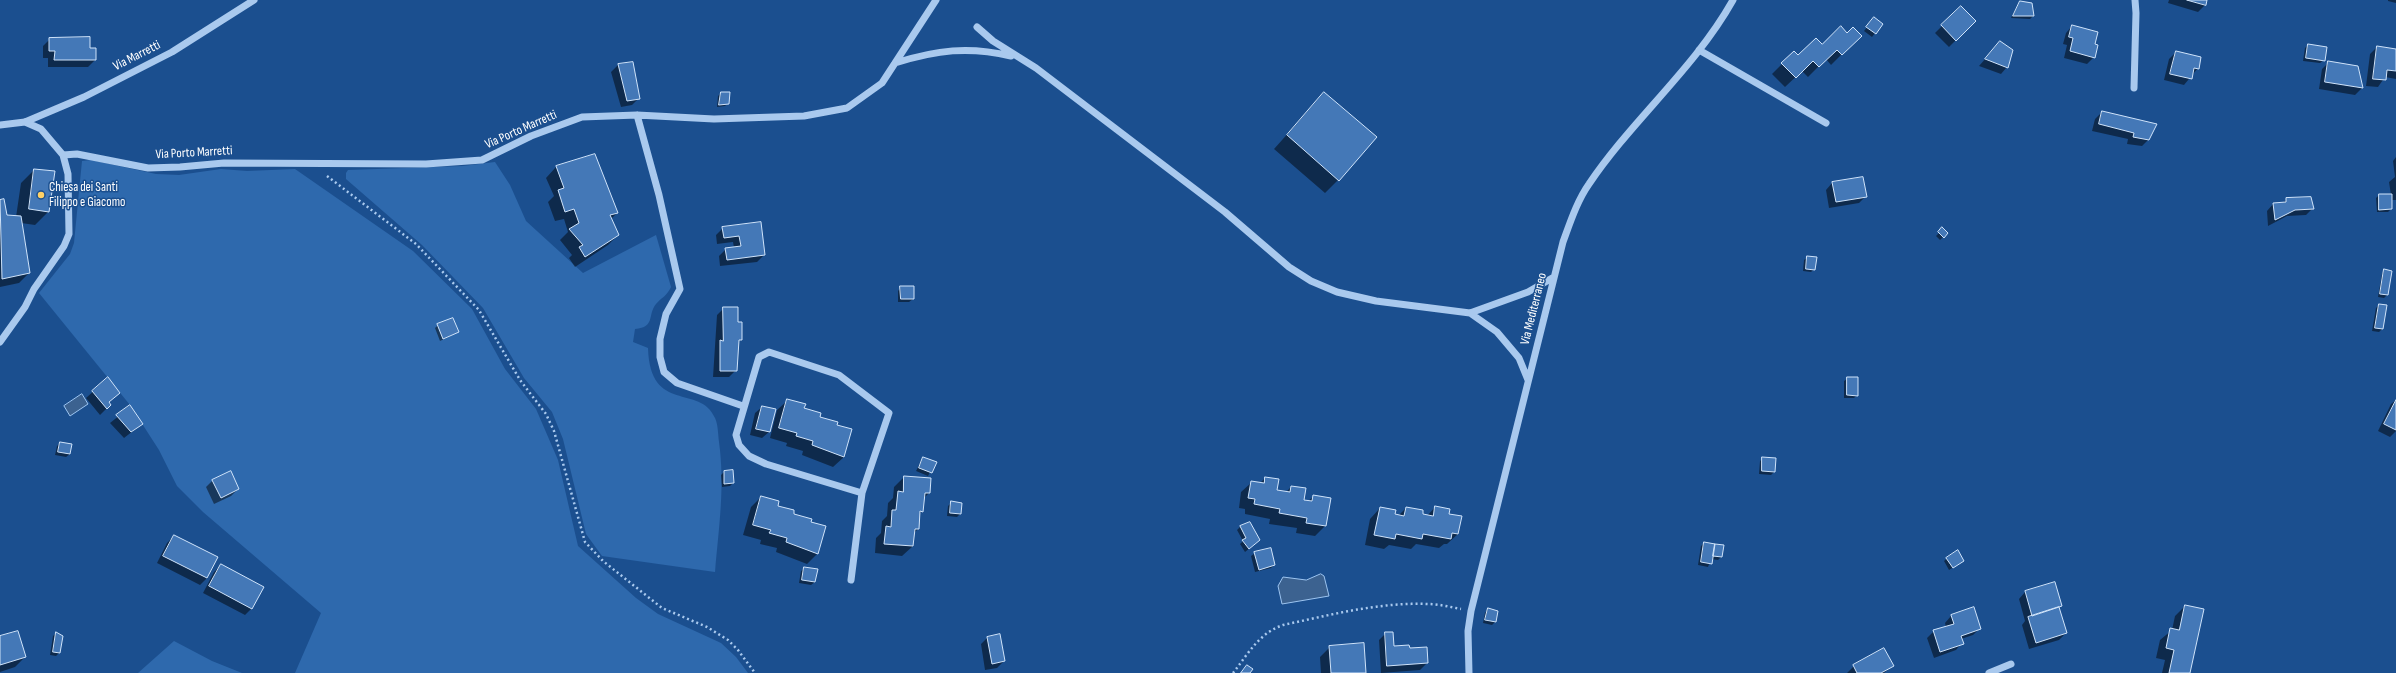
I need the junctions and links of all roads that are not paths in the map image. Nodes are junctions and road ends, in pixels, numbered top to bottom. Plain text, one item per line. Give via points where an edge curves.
1 (254, 0) edge
2 (936, 0) edge
3 (1733, 0) edge
4 (2134, 0) edge
5 (977, 27) dead end
6 (1699, 50) junction
7 (1016, 57) junction
8 (895, 63) junction
9 (2134, 88) dead end
10 (637, 115) junction
11 (25, 122) junction
12 (1826, 123) dead end
13 (0, 125) edge
14 (63, 155) junction
15 (1554, 277) junction
16 (1470, 313) junction
17 (0, 342) edge
18 (1528, 380) junction
19 (744, 406) junction
20 (862, 493) junction
21 (851, 580) dead end
22 (2011, 664) dead end
23 (1469, 673) edge
24 (1989, 673) edge

1 - 11 street, Via Marretti via 172,52 84,97
2 - 8 street, Via Porto Marretti
3 - 6 street, Via Mediterraneo
4 - 9 street
5 - 7 street
6 - 12 street
6 - 15 street, Via Mediterraneo via 1588,185 1563,242
7 - 8 street via 989,51 961,49 934,52
7 - 16 street via 1036,68 1311,281 1337,292 1376,300
8 - 10 street, Via Porto Marretti via 882,83 847,108 804,116 714,119
10 - 14 street, Via Porto Marretti via 582,117 531,136 482,160 426,164 224,163 148,168 77,154
10 - 19 street via 659,195 680,289 666,314 660,339 660,357 664,372 677,383
11 - 13 street, Via Marretti
11 - 14 street via 41,129
14 - 17 street via 68,174 69,234 64,246
15 - 16 street via 1528,292
15 - 18 street, Via Mediterraneo
16 - 18 street via 1497,332 1519,358
18 - 23 street, Via Mediterraneo via 1471,610 1468,631
19 - 20 street via 736,435 739,445 749,456 766,464
19 - 20 street via 759,357 768,352 839,375 889,413
20 - 21 street
22 - 24 street

